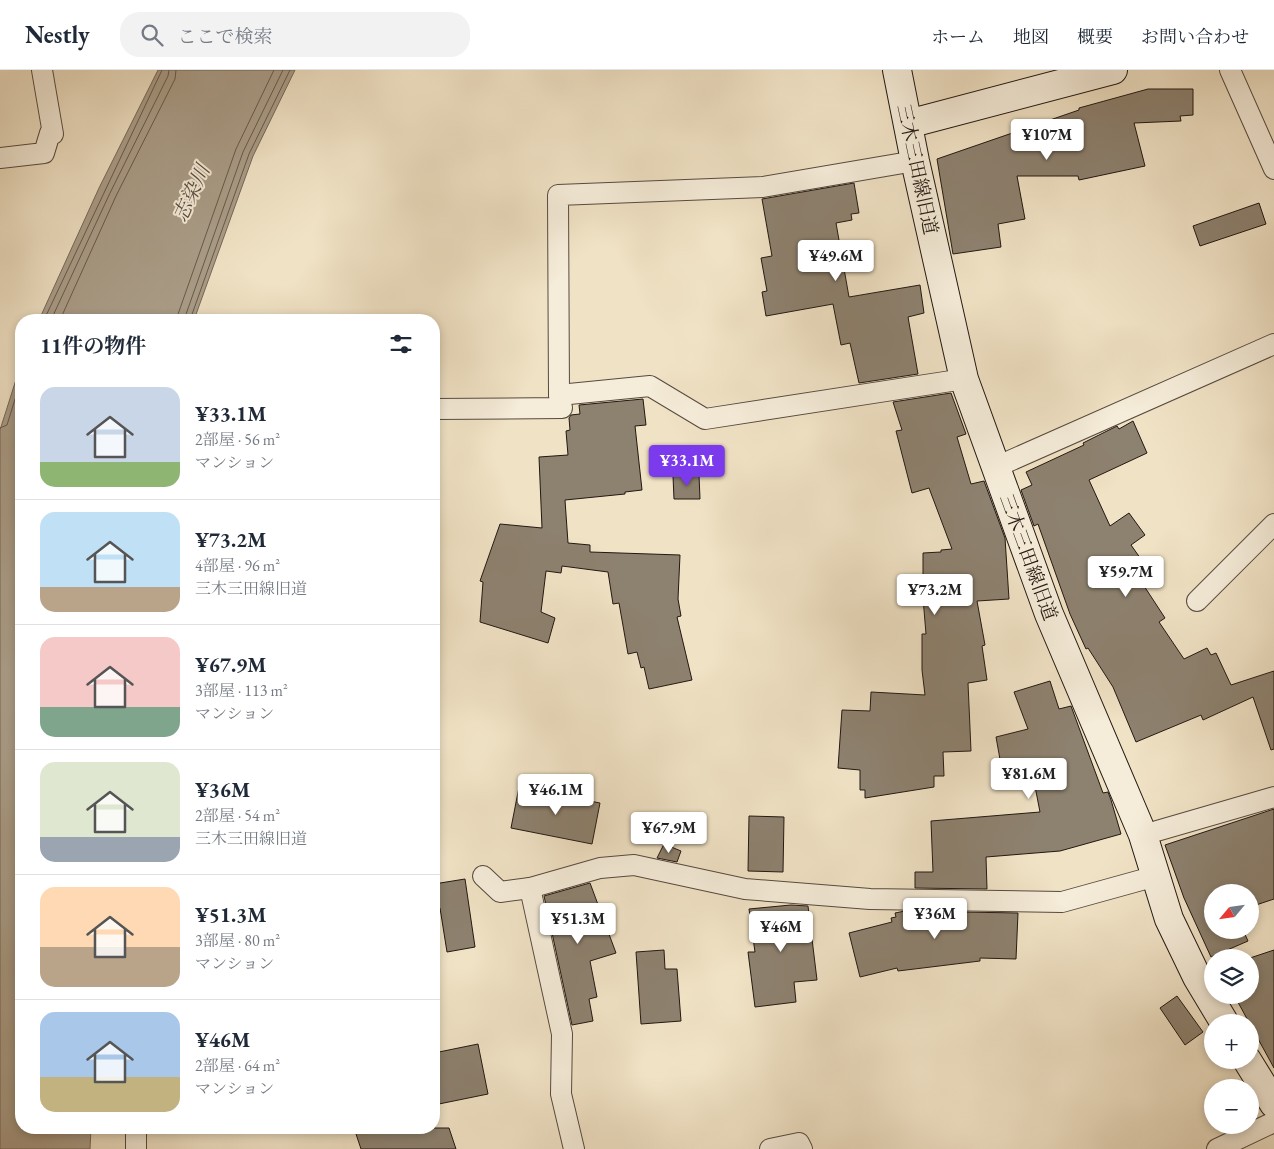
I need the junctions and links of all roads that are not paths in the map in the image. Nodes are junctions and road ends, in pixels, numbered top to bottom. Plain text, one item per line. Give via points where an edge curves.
1 (42, 70) edge
2 (897, 70) edge
3 (1113, 70) edge
4 (1230, 70) edge
5 (908, 124) junction
6 (0, 158) edge
7 (915, 161) junction
8 (1274, 170) edge
9 (1274, 344) edge
10 (964, 379) junction
11 (559, 396) junction
12 (440, 410) edge
13 (996, 467) junction
14 (1274, 524) edge
15 (1197, 600) dead end
16 (1274, 797) edge
17 (1143, 836) junction
18 (483, 876) dead end
19 (1156, 876) junction
20 (530, 888) junction
21 (1219, 1014) edge
22 (1253, 1069) edge
23 (1271, 1095) edge
24 (1274, 1122) edge
25 (136, 1134) edge
26 (136, 1149) edge
27 (574, 1149) edge
28 (770, 1149) edge
29 (802, 1149) edge
30 (1217, 1149) edge

1 - 6 street via 53,134 50,133 44,152
2 - 5 street, 三木三田線旧道
3 - 5 street
4 - 8 street
5 - 7 street, 三木三田線旧道
7 - 10 street, 三木三田線旧道
7 - 11 street via 762,187 558,195
9 - 13 street
10 - 11 street via 705,419 650,386
10 - 13 street, 三木三田線旧道
11 - 12 street via 562,408
13 - 17 street, 三木三田線旧道 via 1049,614
14 - 15 street
16 - 17 street
17 - 19 street, 三木三田線旧道
18 - 20 street via 500,892
19 - 20 street via 1062,902 870,899 745,889 634,865 600,868
19 - 21 street, 三木三田線旧道 via 1169,919
20 - 27 street via 562,1034 561,1094
22 - 23 street
24 - 30 street
25 - 26 street
28 - 29 street via 799,1142

